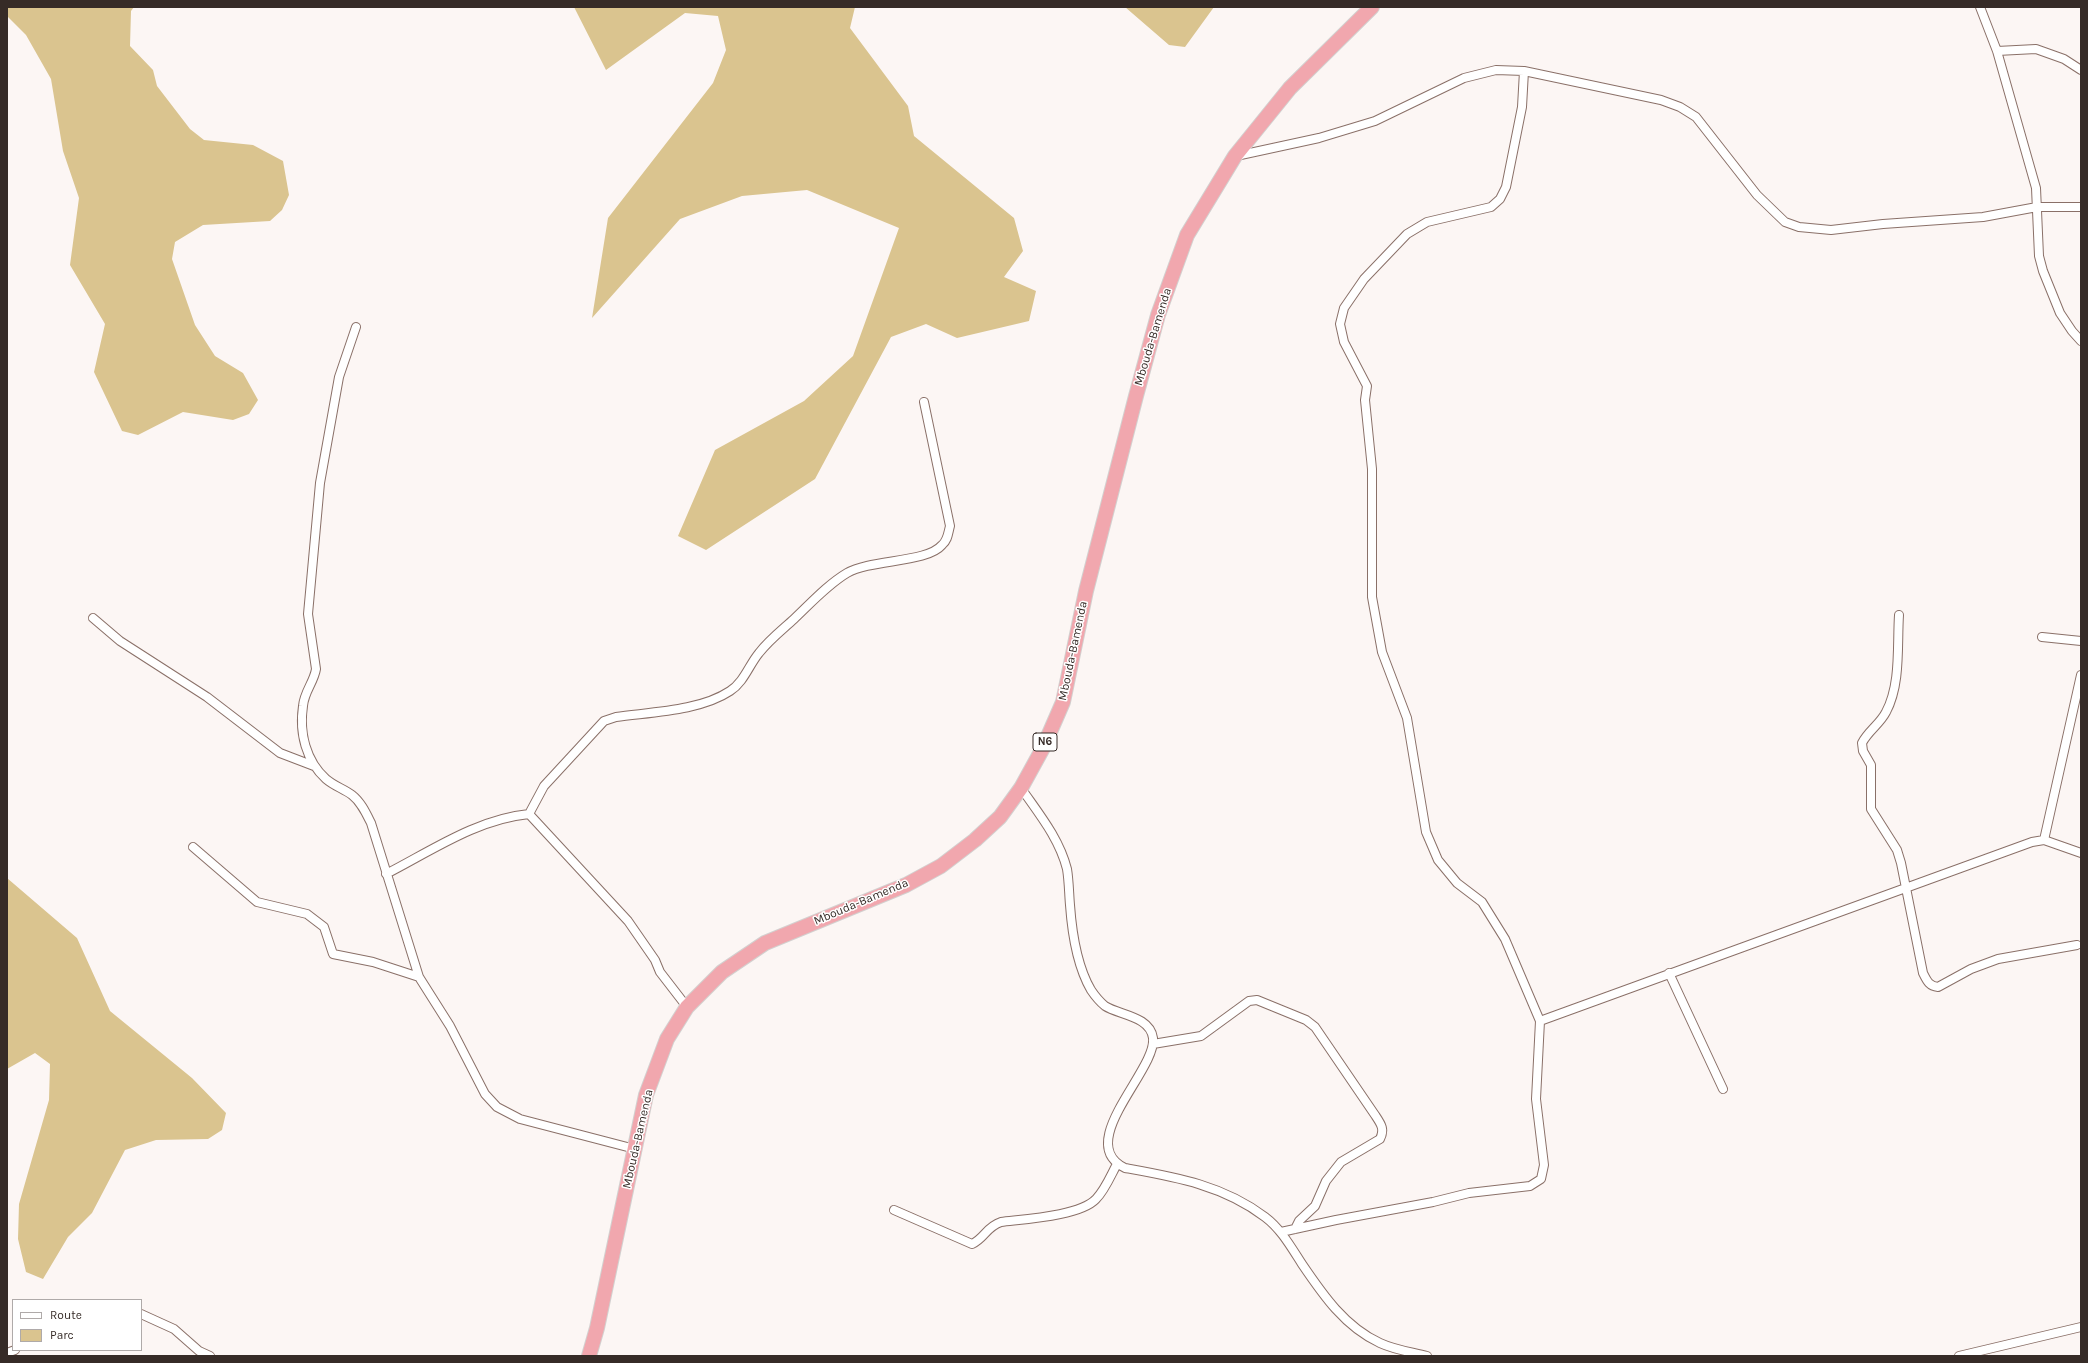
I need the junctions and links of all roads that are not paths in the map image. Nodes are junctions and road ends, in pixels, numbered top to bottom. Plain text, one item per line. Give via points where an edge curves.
1 (1372, 7) edge
2 (1980, 7) edge
3 (1997, 51) junction
4 (2081, 70) edge
5 (1524, 72) junction
6 (1235, 156) junction
7 (2081, 207) edge
8 (2036, 208) junction
9 (356, 327) dead end
10 (2081, 341) edge
11 (924, 402) dead end
12 (1899, 615) dead end
13 (93, 618) dead end
14 (2042, 637) dead end
15 (2081, 642) edge
16 (2081, 675) edge
17 (314, 766) junction
18 (1021, 788) junction
19 (529, 814) junction
20 (2044, 840) junction
21 (192, 847) dead end
22 (2081, 853) edge
23 (386, 874) junction
24 (1906, 888) junction
25 (2077, 945) dead end
26 (1669, 973) junction
27 (418, 977) junction
28 (687, 1007) junction
29 (1540, 1021) junction
30 (1153, 1044) junction
31 (1722, 1089) dead end
32 (635, 1149) junction
33 (1117, 1164) junction
34 (894, 1210) dead end
35 (1295, 1229) junction
36 (1281, 1232) junction
37 (142, 1314) edge
38 (2081, 1328) edge
39 (210, 1356) edge
40 (589, 1356) edge
41 (1427, 1356) edge
42 (1959, 1356) edge

1 - 6 highway, Mbouda-Bamenda / N6 via 1290,88
2 - 3 street
3 - 4 street via 2036,49 2064,59
3 - 8 street via 2036,188
5 - 6 street via 1496,70 1464,78 1375,120 1319,138
5 - 8 street via 1680,106 1696,117 1773,212 1785,222 1799,227 1831,230 1983,217
5 - 29 street via 1522,107 1506,187 1500,199 1491,207 1427,222 1407,234 1364,279 1344,308 1340,324 1344,342 1367,386 1364,400 1372,469 1372,597 1382,652 1407,718 1426,832 1438,860 1457,883 1482,902 1505,939
6 - 18 highway, Mbouda-Bamenda / N6 via 1187,235 1158,315 1086,591 1063,702 1043,748
7 - 8 street
8 - 10 street via 2039,256 2043,272 2060,313
9 - 17 street via 339,377 320,483 308,614 316,669 302,707 304,745
11 - 19 street via 950,526 948,538 942,546 931,554 863,566 847,573 768,643 740,683 729,692 704,704 604,721 544,786
12 - 24 street via 1892,701 1862,743 1863,751 1871,765 1872,809 1902,863
13 - 17 street via 120,641 207,697 280,753
14 - 15 street
16 - 20 street
17 - 23 street via 326,779 352,796 363,808 371,823
18 - 28 highway, Mbouda-Bamenda / N6 via 1000,817 941,866 906,885 765,943 722,972
18 - 30 street via 1045,822 1064,859 1071,922 1082,972 1091,990 1097,1000 1106,1006 1137,1019 1153,1036
19 - 23 street via 463,833
19 - 28 street via 628,921 655,960 660,972
20 - 22 street
20 - 24 street via 2032,842
21 - 27 street via 257,902 307,914 324,927 333,954 373,962
23 - 27 street
24 - 25 street via 1923,973 1932,986 1938,987 1998,959
24 - 26 street
26 - 29 street
26 - 31 street
27 - 32 street via 450,1026 485,1094 497,1107 520,1119
28 - 32 highway, Mbouda-Bamenda / N6 via 667,1039 646,1095
29 - 35 street via 1536,1099 1544,1164 1541,1179 1530,1186 1469,1193
30 - 33 street via 1113,1120 1109,1142 1111,1156
30 - 35 street via 1201,1036 1249,1001 1257,1000 1306,1020 1315,1027 1375,1115 1383,1132 1380,1139 1341,1162 1326,1181 1315,1206 1299,1221
32 - 40 highway, Mbouda-Bamenda / N6
33 - 34 street via 1097,1199 1086,1207 1071,1212 992,1225 972,1244
33 - 36 street via 1220,1190 1265,1217
35 - 36 street
36 - 41 street via 1334,1309 1349,1322 1380,1343
37 - 39 street via 174,1330 199,1351
38 - 42 street

